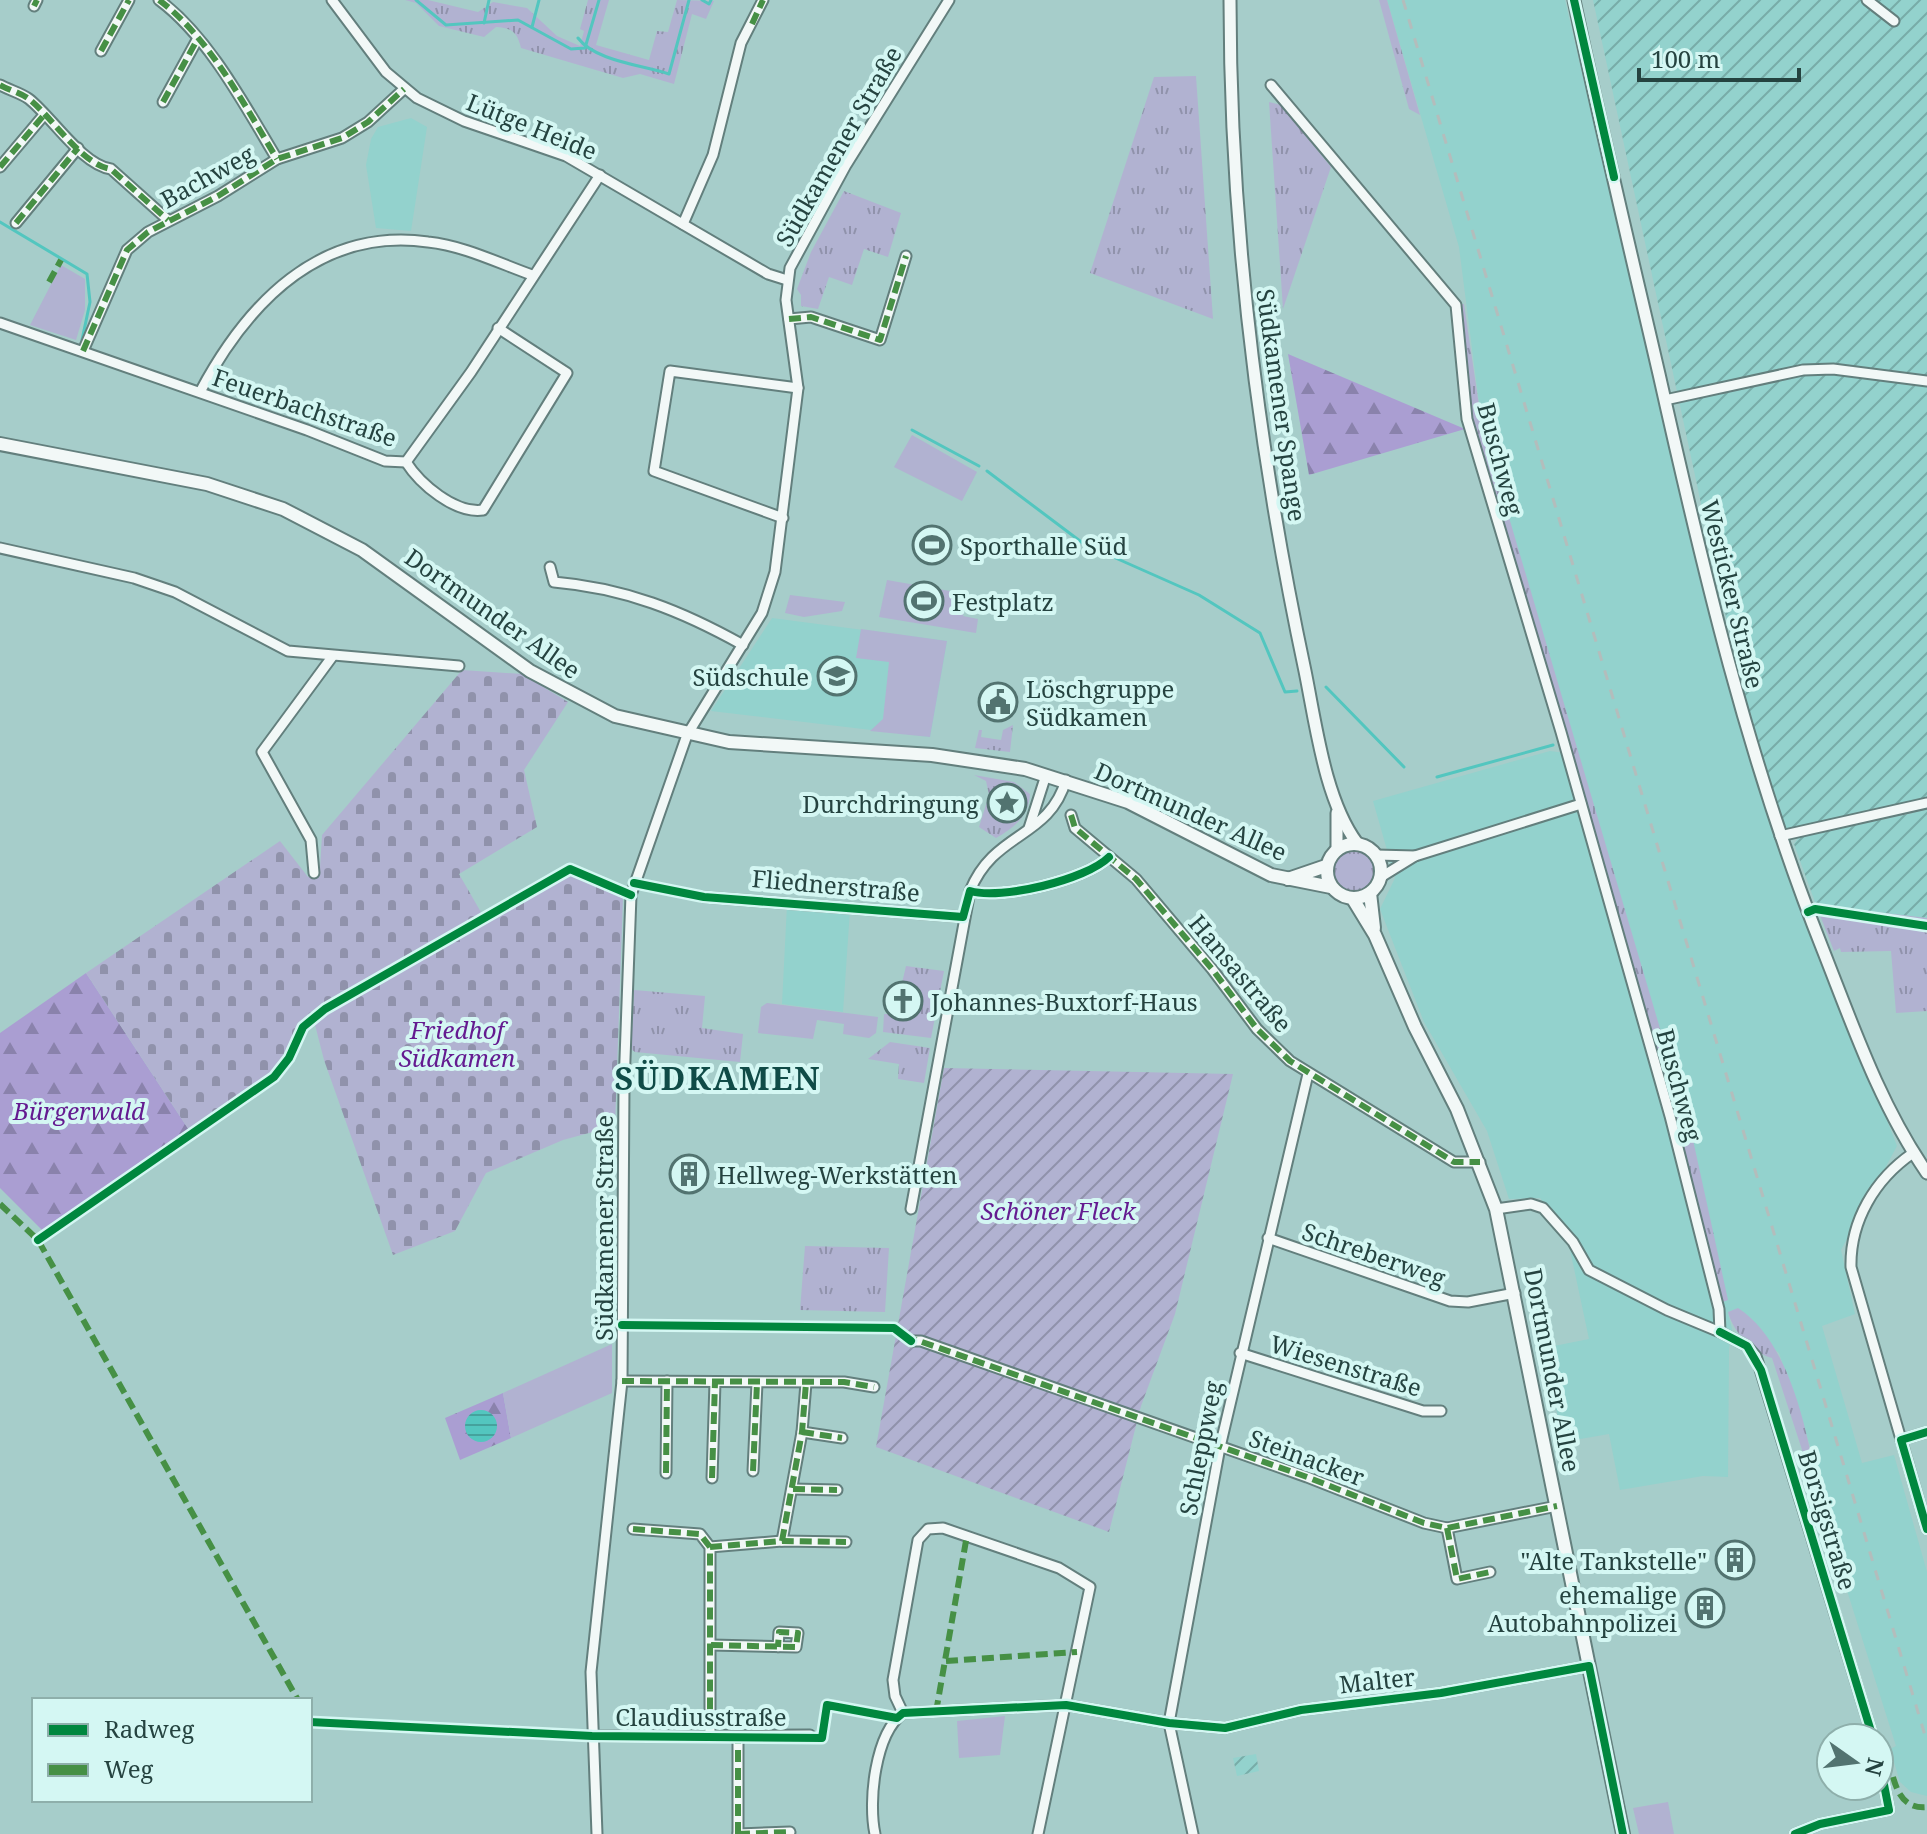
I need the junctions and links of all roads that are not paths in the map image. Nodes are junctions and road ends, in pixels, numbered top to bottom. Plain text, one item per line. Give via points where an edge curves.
1 (129, 0) edge
2 (159, 0) edge
3 (332, 0) edge
4 (763, 0) edge
5 (949, 0) edge
6 (1230, 0) edge
7 (1574, 0) edge
8 (1867, 0) edge
9 (1894, 21) dead end
10 (197, 40) junction
11 (101, 51) dead end
12 (0, 85) edge
13 (1271, 85) dead end
14 (404, 89) junction
15 (163, 102) dead end
16 (44, 115) junction
17 (78, 148) junction
18 (277, 159) junction
19 (0, 167) edge
20 (600, 175) junction
21 (168, 220) junction
22 (16, 223) dead end
23 (683, 224) junction
24 (906, 256) dead end
25 (532, 275) junction
26 (787, 280) junction
27 (789, 319) junction
28 (0, 323) edge
29 (498, 328) junction
30 (83, 351) junction
31 (1927, 381) edge
32 (798, 388) junction
33 (200, 392) junction
34 (1665, 400) junction
35 (0, 444) edge
36 (406, 462) junction
37 (783, 518) junction
38 (0, 548) edge
39 (550, 567) dead end
40 (743, 645) junction
41 (332, 657) junction
42 (459, 666) dead end
43 (687, 735) junction
44 (1046, 775) junction
45 (1066, 780) junction
46 (1927, 803) edge
47 (1581, 804) junction
48 (1337, 809) junction
49 (1071, 815) dead end
50 (1028, 829) junction
51 (1780, 836) junction
52 (1357, 843) junction
53 (1337, 849) junction
54 (1376, 855) junction
55 (1415, 856) junction
56 (1109, 857) junction
57 (1326, 866) junction
58 (314, 873) dead end
59 (1381, 877) junction
60 (1287, 879) junction
61 (1331, 887) junction
62 (970, 891) junction
63 (1370, 893) junction
64 (704, 897) dead end
65 (1353, 899) junction
66 (963, 917) junction
67 (1375, 935) junction
68 (1308, 1074) junction
69 (1913, 1153) junction
70 (1480, 1162) junction
71 (1927, 1173) edge
72 (911, 1209) dead end
73 (1496, 1209) junction
74 (1268, 1238) junction
75 (1515, 1293) junction
76 (1720, 1332) junction
77 (911, 1341) dead end
78 (1240, 1353) junction
79 (622, 1381) junction
80 (667, 1381) junction
81 (715, 1382) junction
82 (757, 1383) junction
83 (806, 1383) junction
84 (874, 1387) dead end
85 (1441, 1411) dead end
86 (802, 1432) junction
87 (1927, 1432) edge
88 (842, 1438) dead end
89 (1901, 1440) junction
90 (1220, 1447) junction
91 (753, 1471) dead end
92 (666, 1473) dead end
93 (712, 1478) dead end
94 (793, 1489) junction
95 (837, 1490) dead end
96 (1557, 1506) junction
97 (1447, 1528) junction
98 (633, 1529) dead end
99 (1927, 1529) edge
100 (782, 1541) junction
101 (846, 1542) dead end
102 (710, 1547) junction
103 (1490, 1572) dead end
104 (711, 1645) junction
105 (778, 1647) dead end
106 (1589, 1666) junction
107 (1066, 1705) junction
108 (903, 1713) junction
109 (1868, 1722) edge
110 (1169, 1723) junction
111 (710, 1735) junction
112 (810, 1735) dead end
113 (592, 1736) junction
114 (738, 1737) junction
115 (1887, 1802) edge
116 (790, 1832) dead end
117 (1798, 1833) edge
118 (597, 1834) edge
119 (738, 1834) edge
120 (875, 1834) edge
121 (1038, 1834) edge
122 (1193, 1834) edge
123 (1623, 1834) edge

1 - 11 street
2 - 10 street
3 - 14 street, Lütge Heide
4 - 23 street via 741,43 713,155
5 - 26 street, Südkamener Straße via 824,203
6 - 48 street, Südkamener Spange via 1234,156 1252,364 1286,586
7 - 34 street, Westicker Straße
8 - 9 street
10 - 15 street
10 - 18 street via 227,75
12 - 16 street via 25,96
13 - 47 street, Buschweg via 1456,305 1467,419
14 - 18 street, Bachweg via 342,138
14 - 20 street, Lütge Heide via 464,121 566,156
16 - 17 street
16 - 19 street
17 - 21 street via 100,168 111,169
17 - 22 street
18 - 21 street, Bachweg
20 - 23 street, Lütge Heide
20 - 25 street, Feuerbachstraße
21 - 30 street, Bachweg via 127,250
23 - 26 street, Lütge Heide
24 - 27 street via 880,340 811,317
25 - 29 street, Feuerbachstraße
25 - 33 street via 427,241 380,242 332,255 284,281 254,310
26 - 27 street, Südkamener Straße
27 - 32 street, Südkamener Straße
28 - 30 street, Feuerbachstraße
29 - 36 street, Feuerbachstraße
29 - 36 street via 567,373 483,510 453,502 417,478
30 - 33 street, Feuerbachstraße
31 - 34 street via 1803,370
32 - 37 street, Südkamener Straße
32 - 37 street via 670,371 654,471
33 - 36 street, Feuerbachstraße via 385,461
34 - 51 street, Westicker Straße via 1730,676
35 - 43 main road, Dortmunder Allee via 207,484 283,509 362,550 509,657 586,703
37 - 40 street, Südkamener Straße via 771,587
38 - 41 street via 134,578 175,592 288,651
39 - 40 street via 554,582 650,600
40 - 43 street, Südkamener Straße
41 - 42 street
41 - 58 street via 262,752 311,840
43 - 44 main road, Dortmunder Allee via 764,746 955,757
43 - 79 street, Südkamener Straße via 631,895
44 - 45 main road, Dortmunder Allee
44 - 50 street
45 - 50 street via 1055,806
45 - 60 main road, Dortmunder Allee via 1128,802 1258,870
46 - 51 street
47 - 55 street
47 - 76 street, Buschweg via 1670,1116 1719,1309
48 - 52 street
48 - 53 street
49 - 56 street, Hansastraße via 1075,828
50 - 62 street via 993,852
51 - 69 street, Westicker Straße via 1874,1076
52 - 53 main road
52 - 54 main road
53 - 57 main road
54 - 55 street
54 - 59 main road
55 - 59 street
56 - 62 street via 1075,879 982,894
56 - 68 street, Hansastraße via 1136,879 1257,1029
57 - 60 main road, Dortmunder Allee
57 - 61 main road
59 - 63 main road
60 - 61 main road, Dortmunder Allee
61 - 65 main road
62 - 66 street
63 - 65 main road
63 - 67 main road, Dortmunder Allee
64 - 66 street, Fliednerstraße
65 - 67 main road, Dortmunder Allee
66 - 72 street
67 - 70 main road, Dortmunder Allee
68 - 70 street, Hansastraße via 1454,1162
68 - 74 street, Schleppweg
69 - 71 street, Westicker Straße
69 - 89 street via 1877,1187 1856,1225 1851,1251 1853,1284
70 - 73 main road, Dortmunder Allee
73 - 75 main road, Dortmunder Allee
73 - 76 street, Borsigstraße via 1531,1204 1543,1208 1589,1270
74 - 75 street, Schreberweg via 1450,1301
74 - 78 street, Schleppweg
75 - 96 main road, Dortmunder Allee
76 - 109 street, Borsigstraße via 1747,1346 1761,1370
77 - 90 street, Steinacker
78 - 85 street, Wiesenstraße via 1423,1411
78 - 90 street, Schleppweg
79 - 80 street
79 - 113 street, Südkamener Straße via 596,1607
80 - 81 street
80 - 92 street
81 - 82 street
81 - 93 street
82 - 83 street
82 - 91 street
83 - 84 street
83 - 86 street
86 - 88 street
86 - 94 street
87 - 89 street
89 - 99 street
90 - 97 street, Steinacker
90 - 110 street, Schleppweg
94 - 95 street
94 - 100 street
96 - 97 street, Steinacker
96 - 106 main road, Dortmunder Allee
97 - 103 street via 1457,1579
98 - 102 street via 700,1534
100 - 101 street
100 - 102 street
102 - 104 street
104 - 105 street
104 - 111 street
106 - 110 street, Malter via 1456,1691 1301,1710 1225,1728
106 - 123 main road, Dortmunder Allee
107 - 108 street
107 - 108 street via 1090,1587 1059,1568 943,1528 928,1529 918,1540 893,1680
107 - 110 street
107 - 121 street
108 - 120 street via 882,1741 872,1802
110 - 122 street, Schleppweg
111 - 113 street, Claudiusstraße
111 - 114 street, Claudiusstraße
112 - 114 street, Claudiusstraße
113 - 118 street, Südkamener Straße
114 - 119 street, Claudiusstraße
115 - 117 street via 1889,1810
116 - 119 street, Claudiusstraße

